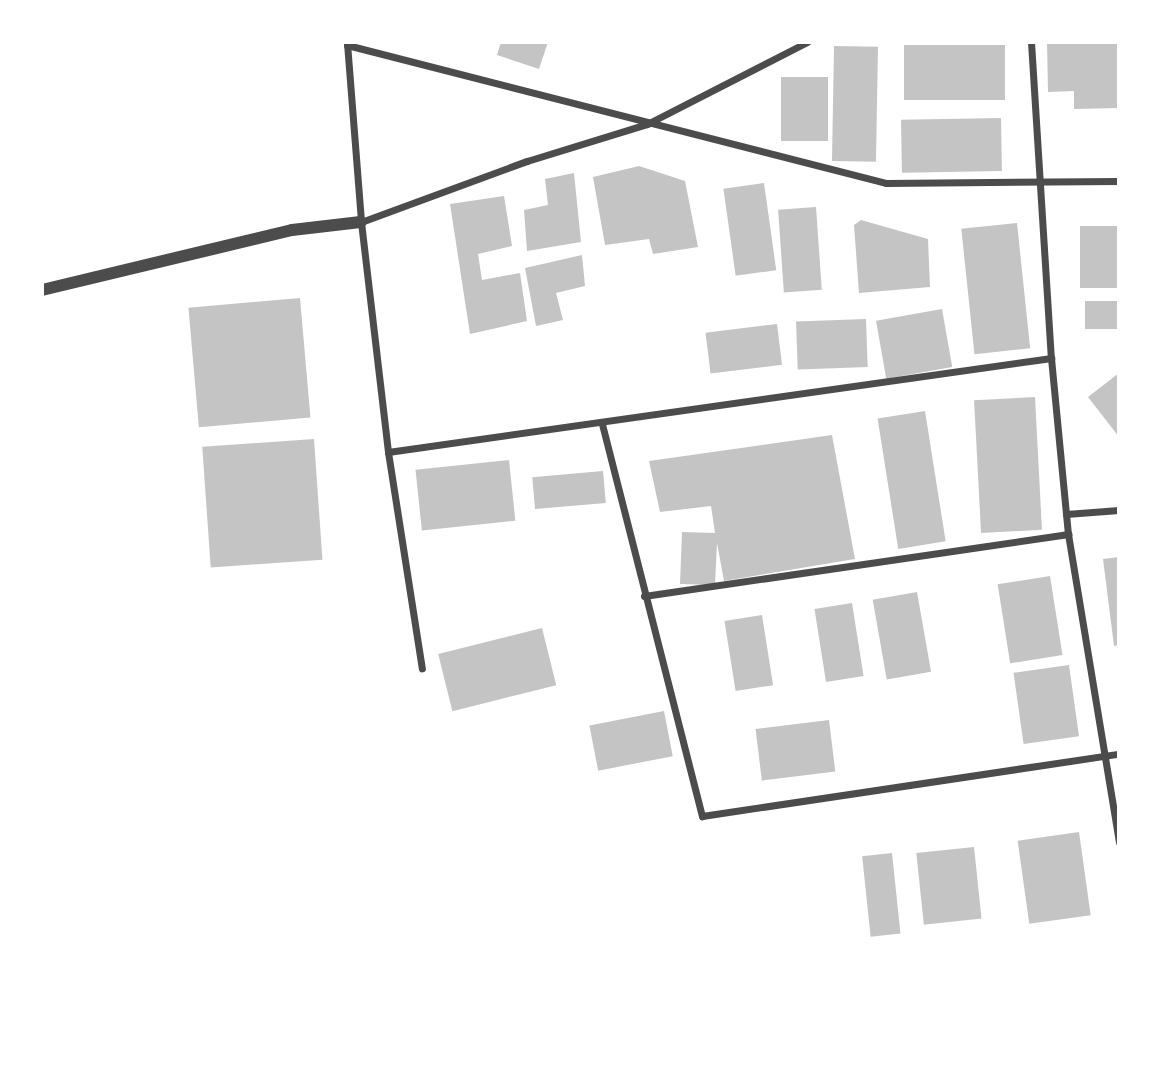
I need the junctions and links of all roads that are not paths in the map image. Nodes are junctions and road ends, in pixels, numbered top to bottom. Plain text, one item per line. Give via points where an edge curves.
1 (807, 42) edge
2 (1031, 42) edge
3 (347, 44) edge
4 (646, 124) junction
5 (1119, 181) edge
6 (1041, 183) junction
7 (361, 222) junction
8 (42, 290) edge
9 (1051, 358) junction
10 (602, 424) junction
11 (388, 452) junction
12 (1119, 510) edge
13 (1066, 514) junction
14 (1068, 534) junction
15 (644, 596) junction
16 (422, 668) dead end
17 (1119, 754) edge
18 (1102, 755) junction
19 (1119, 842) edge

1 - 4 street
2 - 6 street
3 - 4 street
3 - 7 street
4 - 6 street via 886,183
4 - 7 street via 527,161
5 - 6 street
6 - 9 street
7 - 8 street via 292,230
7 - 11 street
9 - 10 street
9 - 13 street
10 - 11 street
10 - 15 street
11 - 16 street
12 - 13 street
13 - 14 street
14 - 15 street
14 - 18 street
15 - 18 street via 702,816
17 - 18 street
18 - 19 street

